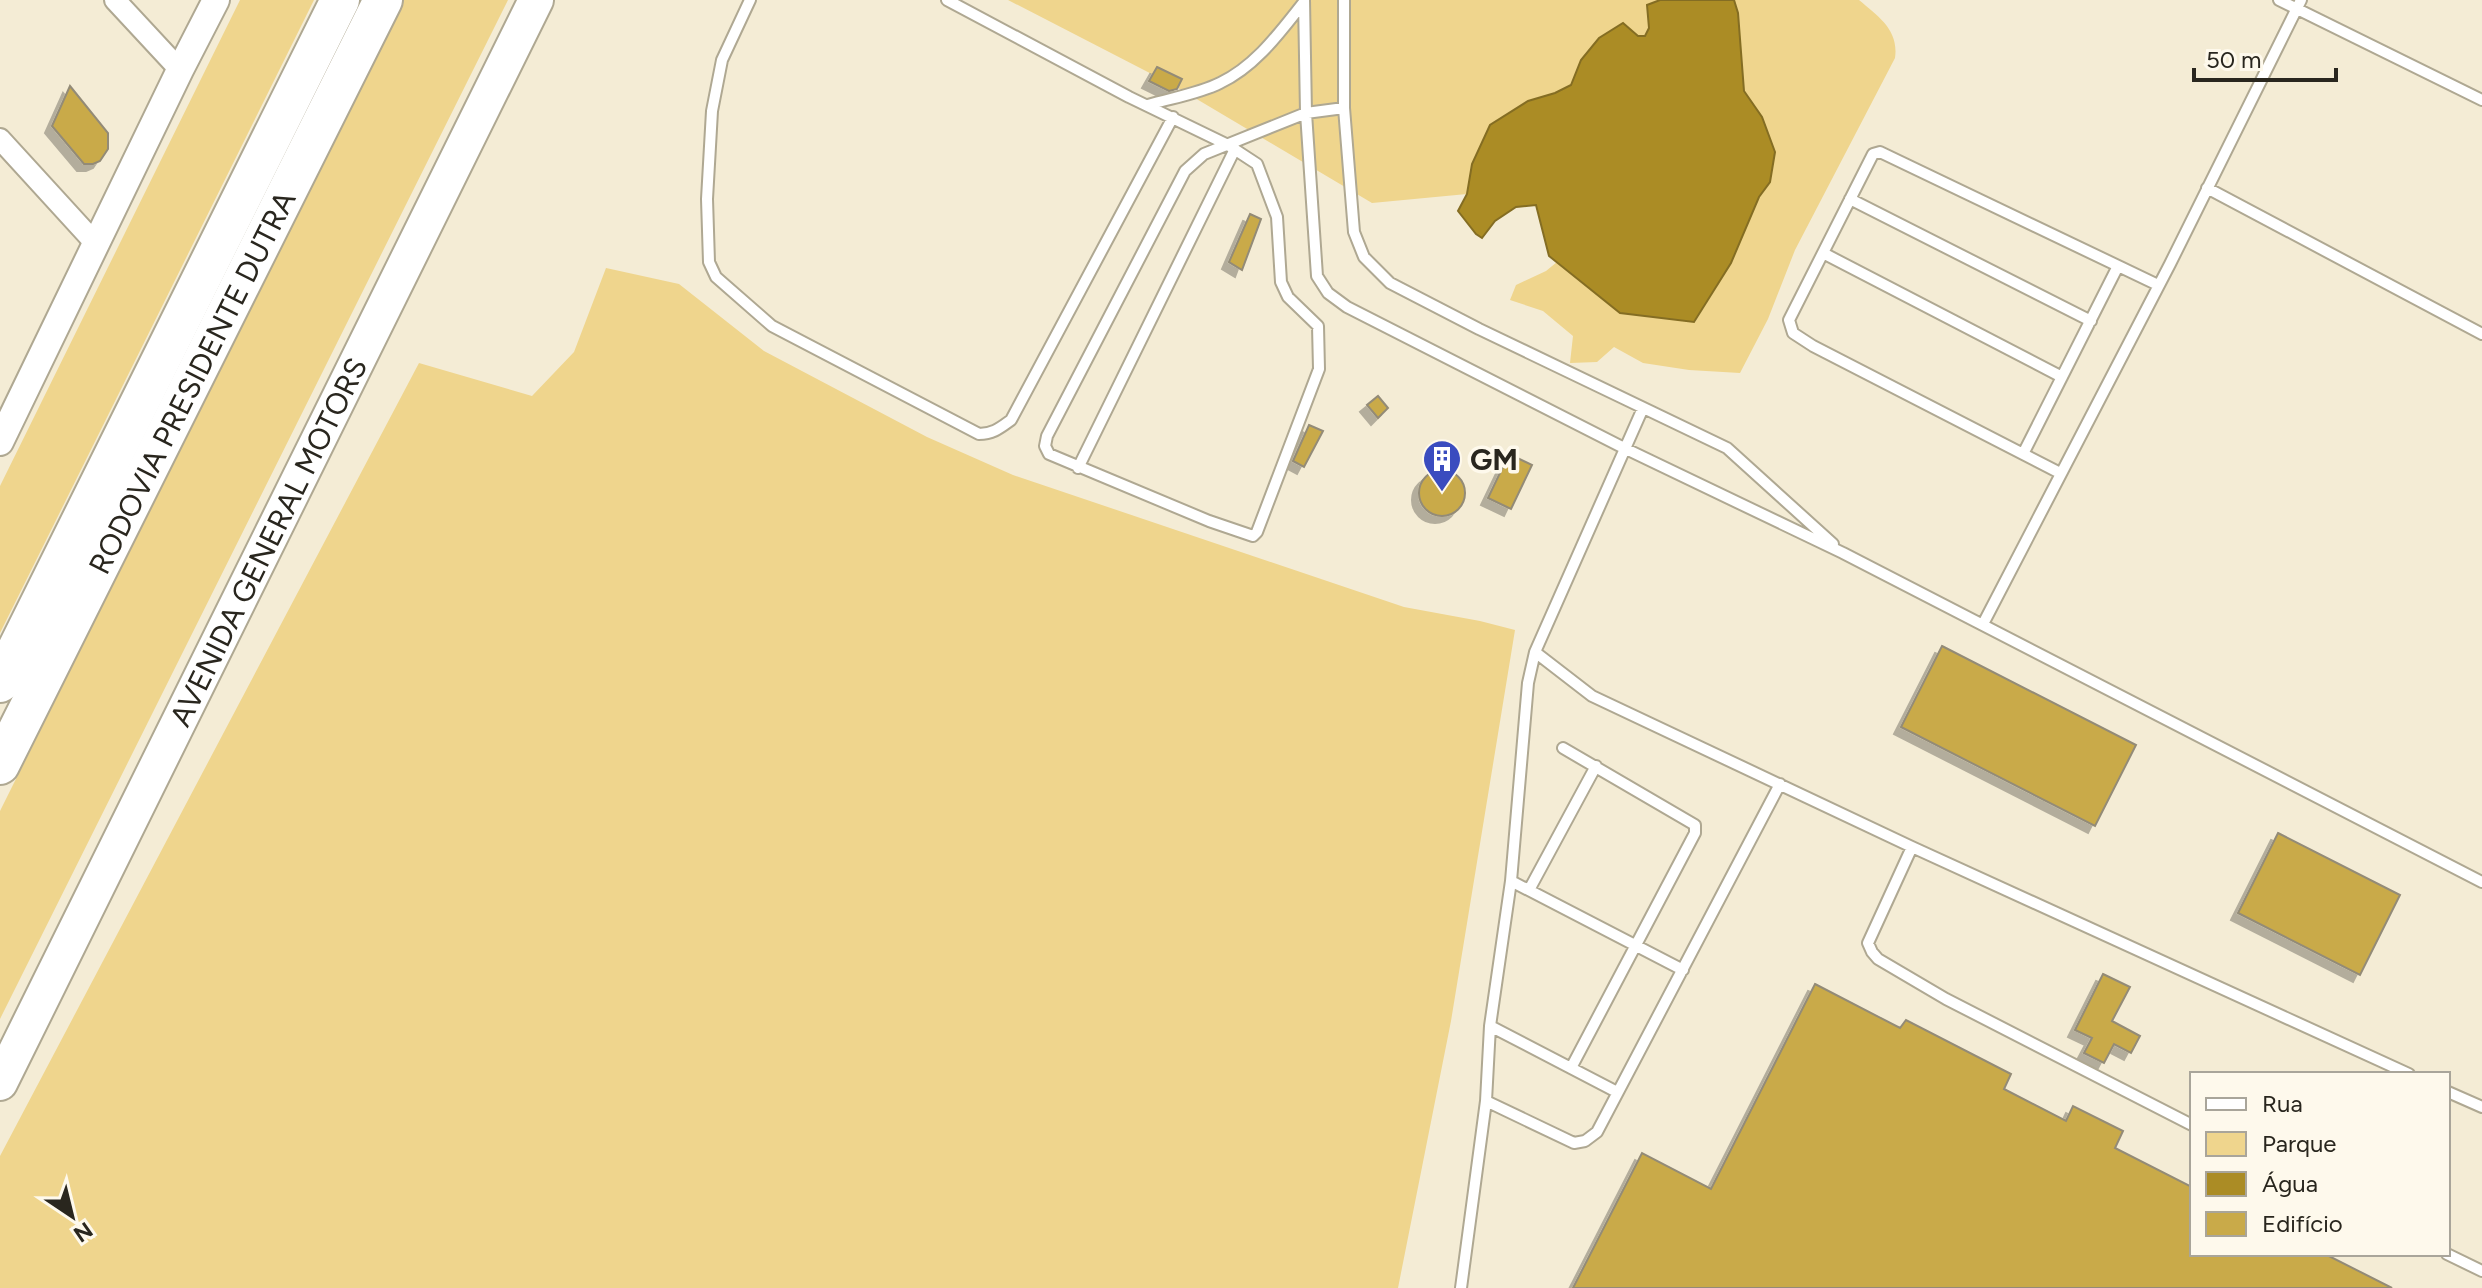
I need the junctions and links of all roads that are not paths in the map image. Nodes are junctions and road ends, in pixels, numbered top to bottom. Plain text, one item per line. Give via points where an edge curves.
1 (115, 0) edge
2 (216, 0) edge
3 (340, 0) edge
4 (383, 0) edge
5 (536, 0) edge
6 (750, 0) edge
7 (947, 0) edge
8 (1344, 0) edge
9 (2279, 0) edge
10 (1304, 1) edge
11 (2299, 4) edge
12 (180, 70) junction
13 (2482, 100) edge
14 (1148, 105) junction
15 (1344, 108) junction
16 (1306, 113) junction
17 (1173, 117) junction
18 (0, 139) edge
19 (1232, 147) junction
20 (2207, 188) junction
21 (1850, 199) junction
22 (96, 244) junction
23 (1823, 253) junction
24 (2118, 266) junction
25 (2158, 285) junction
26 (2091, 321) junction
27 (2482, 334) edge
28 (2062, 377) junction
29 (1643, 408) junction
30 (6, 412) edge
31 (0, 442) edge
32 (1624, 448) junction
33 (2023, 454) junction
34 (1078, 468) junction
35 (2060, 473) junction
36 (1843, 553) junction
37 (1983, 624) junction
38 (1535, 652) junction
39 (0, 683) edge
40 (1563, 748) dead end
41 (0, 765) edge
42 (1596, 766) junction
43 (1780, 784) junction
44 (1912, 847) junction
45 (1511, 881) junction
46 (2482, 882) edge
47 (1529, 890) junction
48 (1636, 945) junction
49 (1683, 970) junction
50 (1490, 1026) junction
51 (1571, 1068) junction
52 (2405, 1072) edge
53 (0, 1083) edge
54 (1617, 1092) junction
55 (2450, 1093) edge
56 (1486, 1101) junction
57 (2482, 1107) edge
58 (2190, 1124) edge
59 (2450, 1255) edge
60 (2482, 1271) edge
61 (1461, 1288) edge

1 - 12 street
2 - 12 street
3 - 39 highway, RODOVIA PRESIDENTE DUTRA
4 - 41 highway, RODOVIA PRESIDENTE DUTRA
5 - 53 main road, AVENIDA GENERAL MOTORS
6 - 17 lane via 722,60 712,111 707,199 709,262 716,277 772,326 979,434 997,431 1011,420
7 - 14 lane
8 - 15 lane
9 - 11 lane
10 - 14 lane via 1245,67 1219,84
10 - 16 lane
11 - 13 lane
11 - 20 lane
12 - 22 street
14 - 17 lane
15 - 16 lane
15 - 29 lane via 1354,232 1364,257 1390,283
16 - 19 lane
16 - 32 lane via 1317,276 1328,293
17 - 19 lane
18 - 22 street
19 - 34 lane
19 - 34 lane via 1204,154 1185,171 1047,436 1049,454
19 - 34 lane via 1257,164 1277,217 1281,282 1288,297 1318,326 1319,369 1257,532 1253,536 1209,521
20 - 25 lane
20 - 27 lane
21 - 23 lane
21 - 24 lane via 1873,154 1880,152
21 - 26 lane
22 - 30 street
23 - 28 lane
23 - 33 lane via 1789,320 1793,333
24 - 25 lane
24 - 26 lane
25 - 35 lane
26 - 28 lane
28 - 33 lane
29 - 32 lane
29 - 36 lane via 1727,448
30 - 31 street
32 - 36 lane
32 - 38 lane
33 - 35 lane
35 - 37 lane
36 - 37 lane
37 - 46 lane
38 - 43 lane via 1592,696
38 - 45 lane
40 - 42 lane
42 - 47 lane
42 - 48 lane via 1695,825
43 - 44 lane
43 - 49 lane
44 - 52 lane
44 - 58 lane via 1868,943 1878,959
45 - 47 lane
45 - 50 lane
47 - 48 lane
48 - 49 lane
48 - 51 lane
49 - 54 lane
50 - 51 lane
50 - 56 lane
51 - 54 lane
54 - 56 lane via 1597,1132 1574,1143
55 - 57 lane
56 - 61 lane
59 - 60 lane

